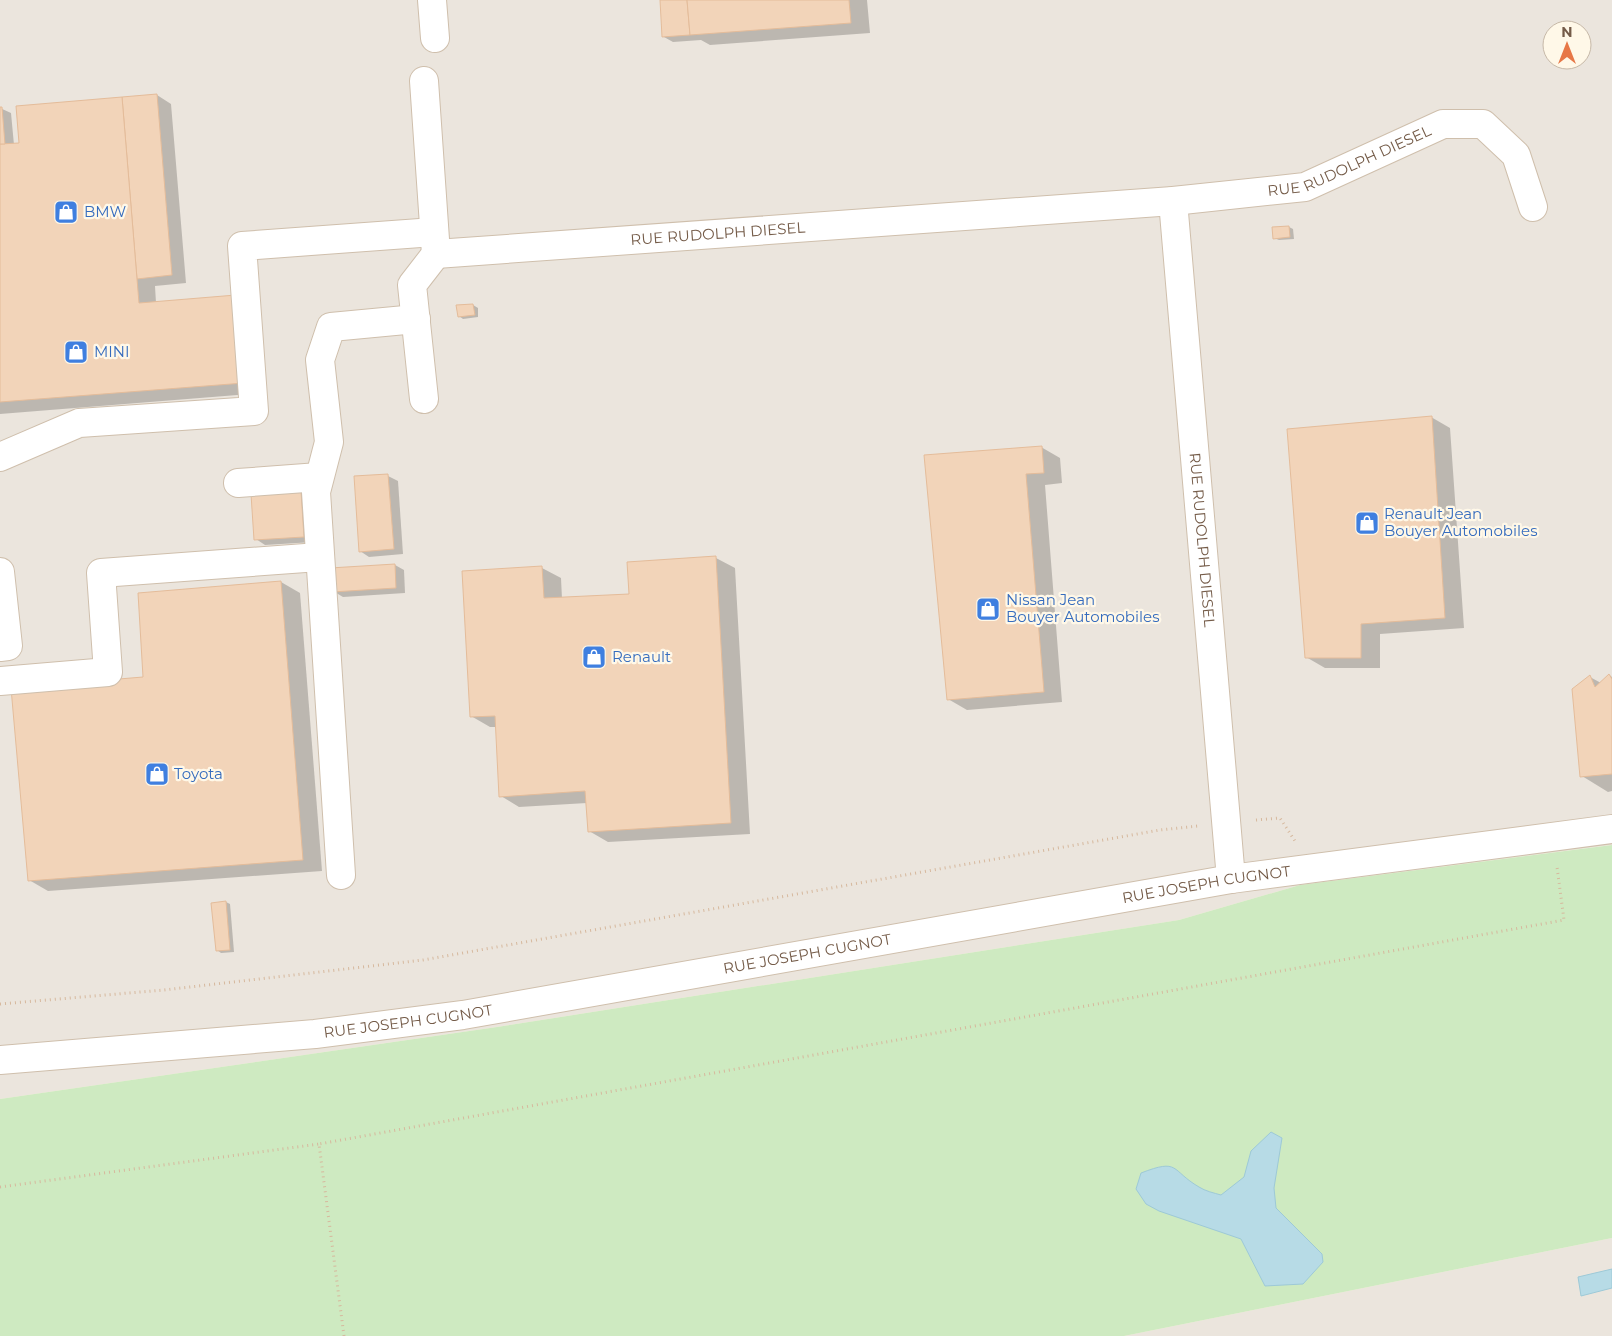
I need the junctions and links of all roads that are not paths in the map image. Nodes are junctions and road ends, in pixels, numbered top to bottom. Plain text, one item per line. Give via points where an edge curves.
1 (432, 0) edge
2 (436, 38) dead end
3 (424, 82) dead end
4 (1173, 201) junction
5 (1533, 207) dead end
6 (435, 243) junction
7 (416, 319) junction
8 (424, 398) dead end
9 (0, 457) edge
10 (318, 477) junction
11 (238, 483) dead end
12 (319, 557) junction
13 (0, 572) edge
14 (0, 647) edge
15 (0, 681) edge
16 (1612, 829) edge
17 (342, 876) dead end
18 (1231, 879) junction
19 (0, 1060) edge

1 - 2 street
3 - 6 street
4 - 5 street, RUE RUDOLPH DIESEL via 1304,187 1443,124 1483,124 1516,155
4 - 6 street, RUE RUDOLPH DIESEL
4 - 18 street, RUE RUDOLPH DIESEL
6 - 7 street via 412,286
6 - 9 street, RUE RUDOLPH DIESEL via 242,246 254,411 78,423
7 - 8 street
7 - 10 street via 331,327 320,360 328,442
10 - 11 street
10 - 12 street
12 - 15 street via 101,573 108,672
12 - 17 street
13 - 14 street via 8,646
16 - 18 street, RUE JOSEPH CUGNOT
18 - 19 street, RUE JOSEPH CUGNOT via 463,1015 315,1034

